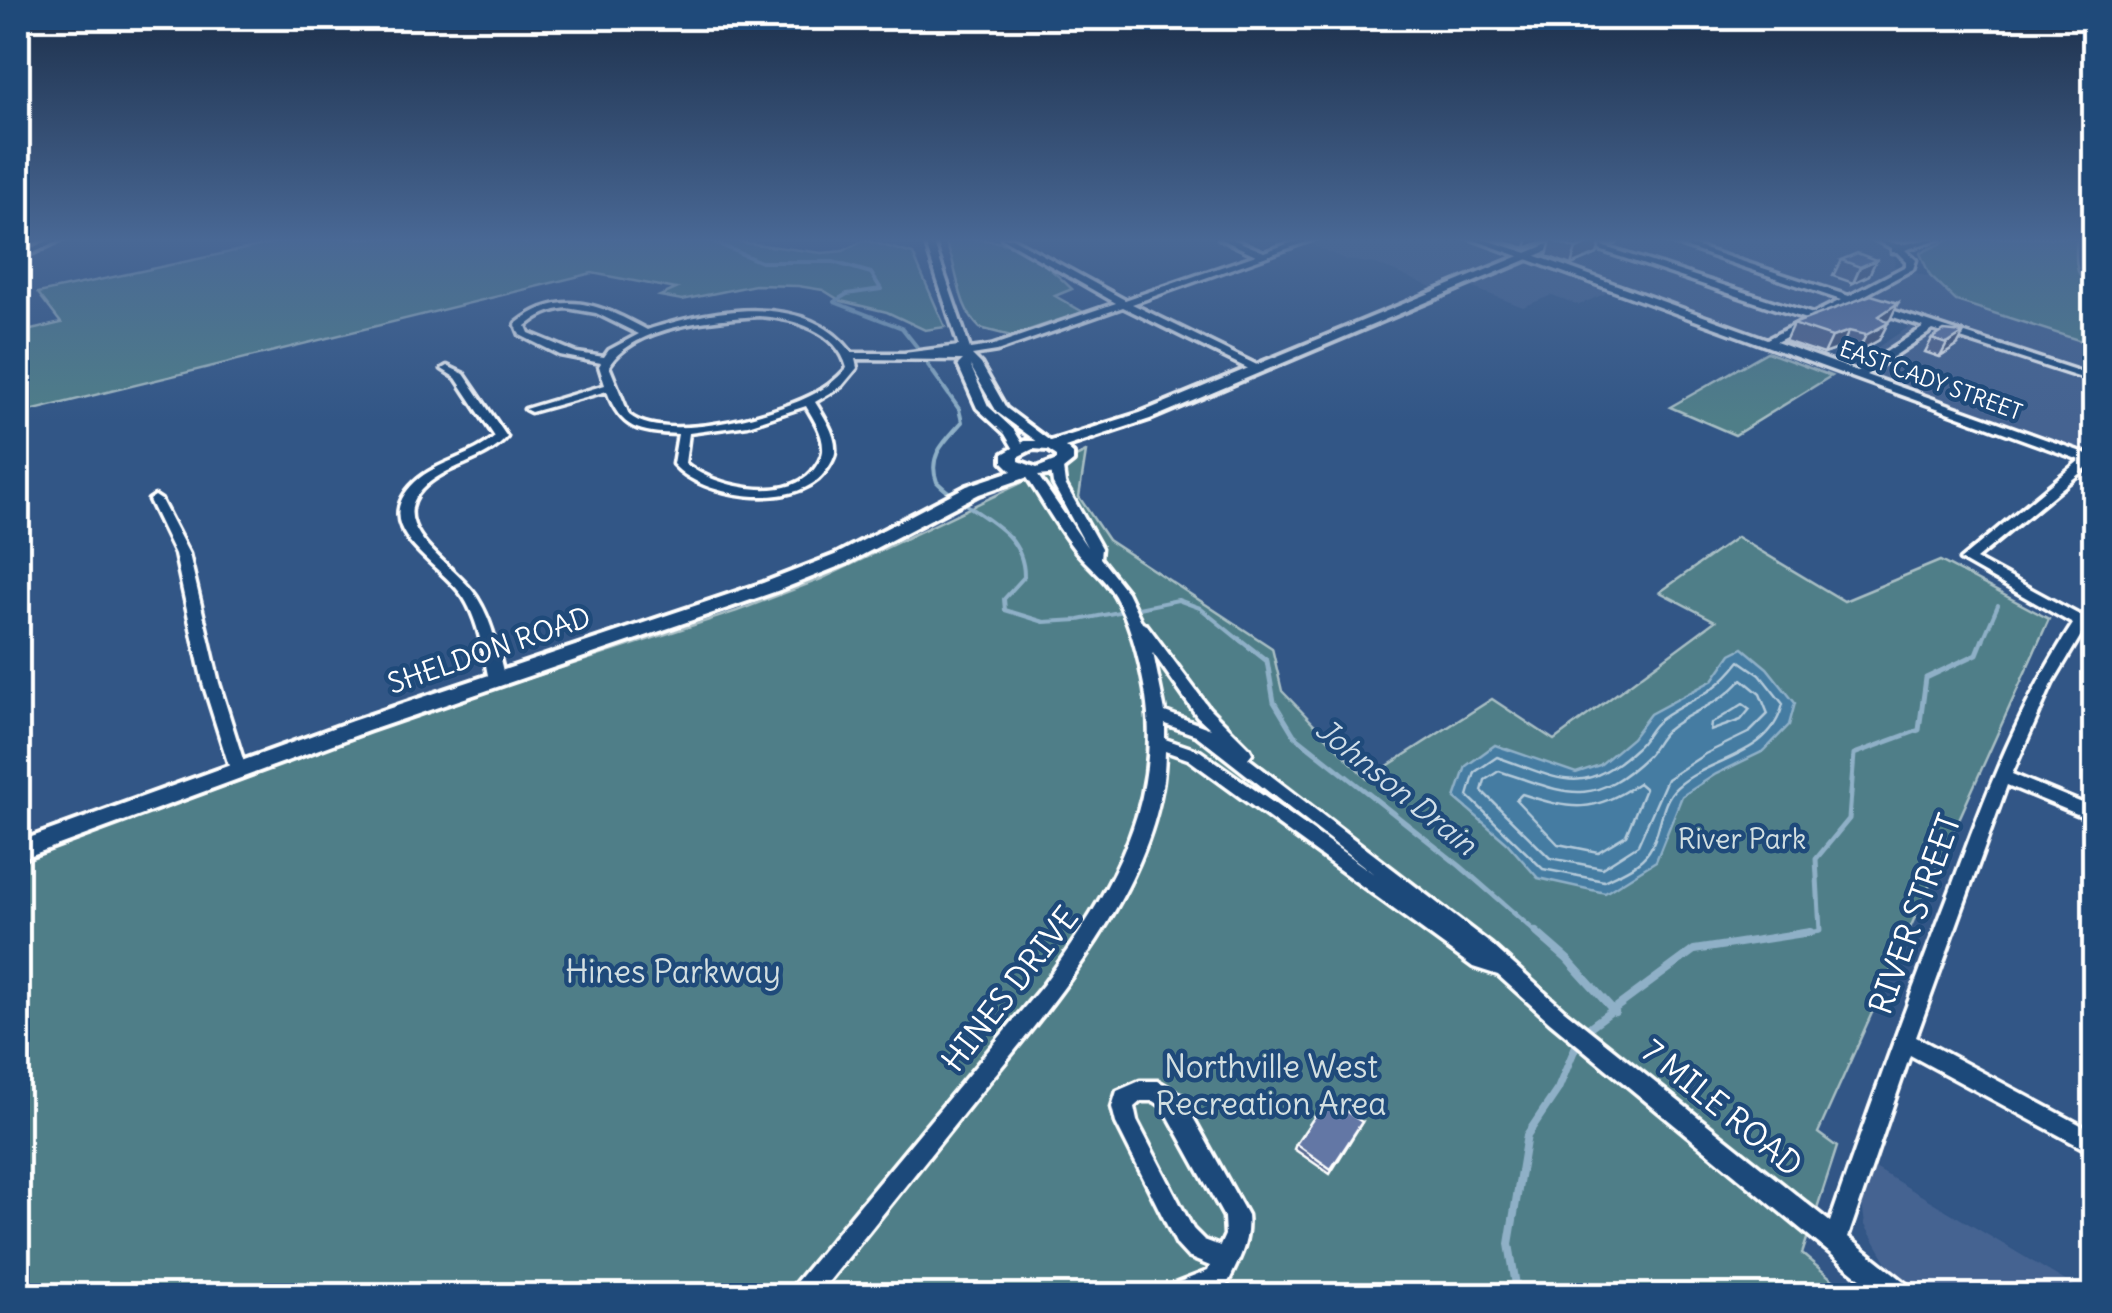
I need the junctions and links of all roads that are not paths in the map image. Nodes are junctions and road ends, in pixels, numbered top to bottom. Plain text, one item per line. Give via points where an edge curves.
1 (948, 299) edge
2 (1116, 299) edge
3 (1138, 299) edge
4 (1424, 299) edge
5 (1648, 299) edge
6 (1757, 299) edge
7 (1851, 299) joint
8 (1125, 304) junction
9 (1817, 319) junction
10 (1932, 326) junction
11 (646, 333) junction
12 (1768, 342) junction
13 (967, 355) junction
14 (849, 356) junction
15 (605, 360) junction
16 (447, 368) dead end
17 (1257, 369) junction
18 (1859, 374) junction
19 (2094, 378) edge
20 (612, 386) junction
21 (810, 404) junction
22 (531, 409) dead end
23 (1145, 416) junction
24 (684, 430) junction
25 (1049, 445) junction
26 (1014, 454) junction
27 (2093, 458) edge
28 (1062, 464) junction
29 (1028, 472) junction
30 (1042, 489) junction
31 (969, 493) junction
32 (155, 500) dead end
33 (1094, 558) junction
34 (1133, 616) junction
35 (2088, 625) edge
36 (497, 679) junction
37 (1159, 716) junction
38 (1160, 743) junction
39 (238, 769) junction
40 (2002, 776) junction
41 (2094, 815) edge
42 (1325, 827) junction
43 (18, 851) edge
44 (1502, 968) junction
45 (1902, 1041) junction
46 (2094, 1143) edge
47 (1835, 1241) junction
48 (1226, 1260) junction
49 (801, 1296) edge
50 (1176, 1296) edge
51 (1902, 1296) edge

1 - 13 street
2 - 8 street
3 - 8 street
4 - 17 main road
5 - 12 street, EAST CADY STREET
6 - 9 street
7 - 9 street
7 - 10 street
8 - 13 street
8 - 17 street
9 - 12 street
10 - 18 street
10 - 19 street
11 - 14 street via 772,313 820,330
11 - 15 street
11 - 15 street via 585,305 558,306 521,325 525,335 553,350
12 - 18 street, EAST CADY STREET
13 - 14 street
13 - 25 street via 1001,410
13 - 26 street via 963,365 983,408 1015,438
14 - 21 street via 846,380
15 - 20 street
16 - 36 street via 460,376 501,437 428,477 408,498 405,520 417,542 471,597
17 - 23 main road
18 - 27 street, EAST CADY STREET
20 - 22 street
20 - 24 street via 630,422
21 - 24 street
21 - 24 street via 830,453 812,480 786,492 746,492 687,472 678,451
23 - 25 main road
23 - 28 main road, SHELDON ROAD
25 - 26 main road
25 - 28 main road
26 - 29 main road
26 - 31 main road, SHELDON ROAD
27 - 35 street via 1967,560
28 - 29 main road, SHELDON ROAD
28 - 33 street via 1059,484
29 - 30 street
29 - 31 main road, SHELDON ROAD
30 - 31 main road via 1024,484
30 - 33 street
31 - 36 main road, SHELDON ROAD via 813,571
32 - 39 street via 182,554
33 - 34 street
34 - 37 street, HINES DRIVE
34 - 42 street via 1203,712
35 - 40 street, RIVER STREET via 2045,679
36 - 39 main road, SHELDON ROAD
37 - 38 street, HINES DRIVE
37 - 42 street, 7 MILE ROAD via 1202,732
38 - 44 street, 7 MILE ROAD via 1194,756 1480,960
38 - 49 street, HINES DRIVE via 1136,850 1083,949
39 - 43 main road, SHELDON ROAD
40 - 41 street
40 - 45 street, RIVER STREET
42 - 44 street, 7 MILE ROAD
44 - 47 street, 7 MILE ROAD
45 - 46 street
45 - 47 street, RIVER STREET
47 - 51 street, 7 MILE ROAD
48 - 48 street via 1237,1236 1235,1214 1172,1101 1158,1091 1125,1098 1128,1123 1185,1237
48 - 50 street via 1216,1280

